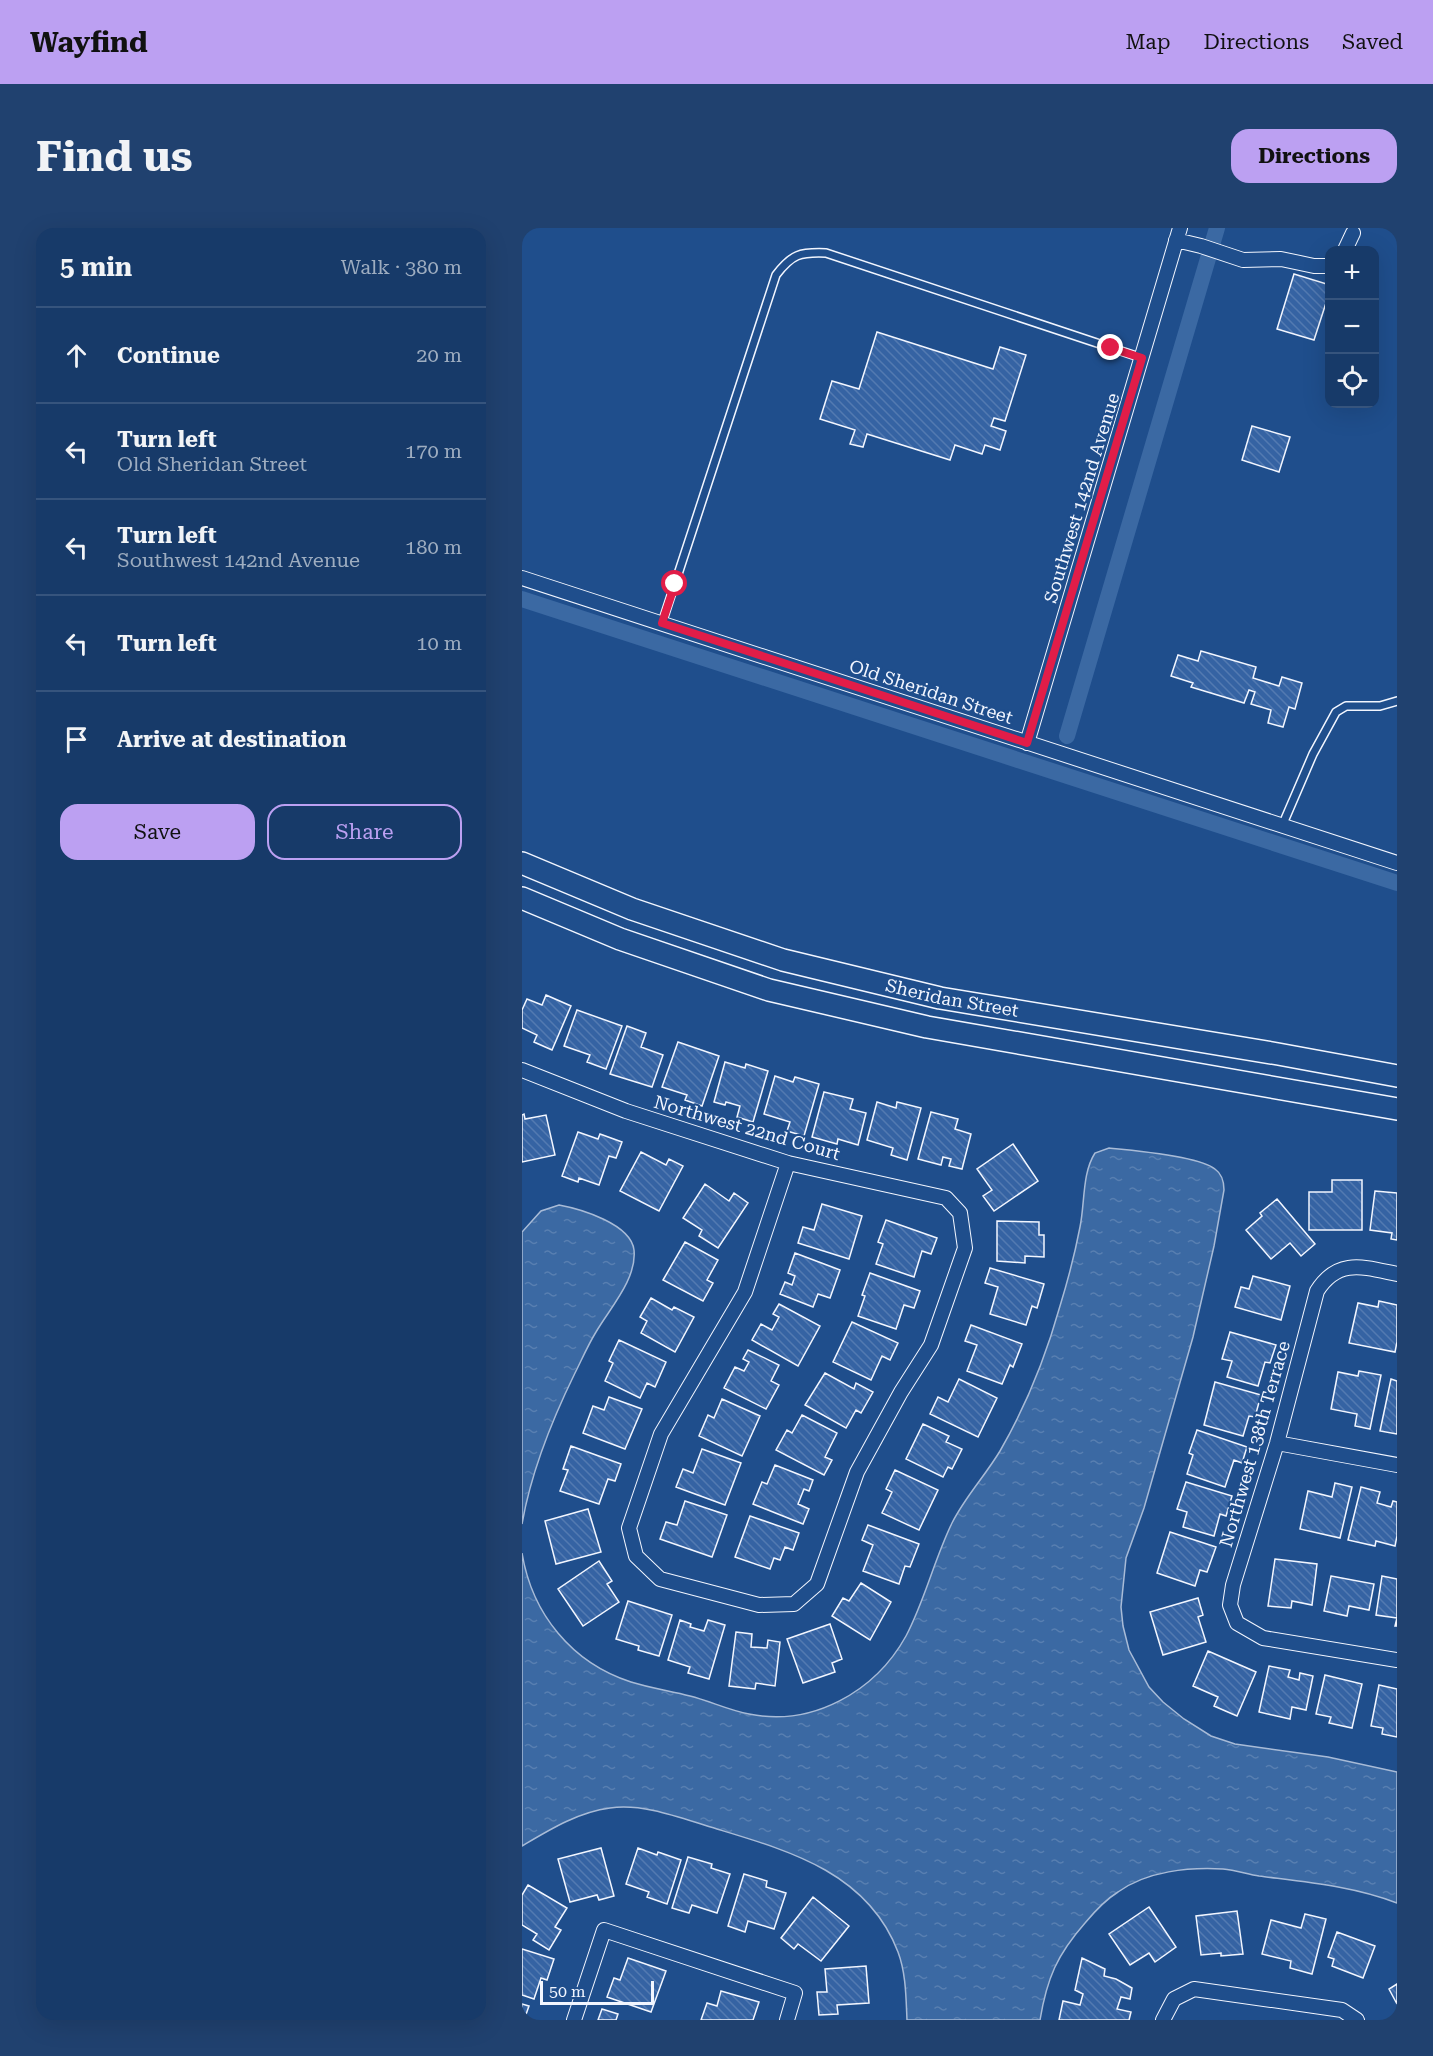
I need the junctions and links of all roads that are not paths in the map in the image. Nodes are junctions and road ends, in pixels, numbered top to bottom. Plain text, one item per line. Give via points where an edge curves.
1 (1353, 233) dead end
2 (1178, 234) edge
3 (1347, 246) edge
4 (1325, 266) edge
5 (1142, 358) junction
6 (522, 578) edge
7 (662, 623) junction
8 (1397, 701) edge
9 (1027, 743) junction
10 (1282, 826) junction
11 (522, 863) edge
12 (1397, 863) edge
13 (522, 898) edge
14 (522, 1070) edge
15 (1397, 1076) edge
16 (1397, 1109) edge
17 (788, 1163) junction
18 (1397, 1274) edge
19 (1277, 1443) junction
20 (1397, 1465) edge
21 (1397, 1660) edge
22 (574, 2020) edge
23 (786, 2020) edge
24 (1163, 2020) edge
25 (1357, 2020) edge

1 - 3 street
2 - 4 street via 1243,260 1281,259
2 - 5 street, Southwest 142nd Avenue
5 - 7 lane via 825,253 795,255 776,275
5 - 9 street, Southwest 142nd Avenue
6 - 7 street, Old Sheridan Street
7 - 9 street, Old Sheridan Street
8 - 10 lane via 1380,706 1346,706 1336,712
9 - 10 street, Old Sheridan Street
10 - 12 street, Old Sheridan Street
11 - 15 main road, Sheridan Street via 632,909 783,960 940,998
13 - 16 main road, Sheridan Street via 620,939 769,990 927,1027
14 - 17 street, Northwest 22nd Court via 626,1111
17 - 17 street, Northwest 22nd Court via 946,1198 960,1213 965,1248 930,1345 857,1472 817,1584 794,1604 759,1605 660,1579 636,1557 629,1528 661,1434 745,1292
18 - 19 street, Northwest 138th Terrace via 1345,1267 1325,1277 1317,1291
19 - 20 street
19 - 21 street, Northwest 138th Terrace via 1233,1585 1230,1605 1237,1623 1263,1638
22 - 23 street via 603,1930 795,1993
24 - 25 street via 1174,1999 1194,1989 1342,2010

